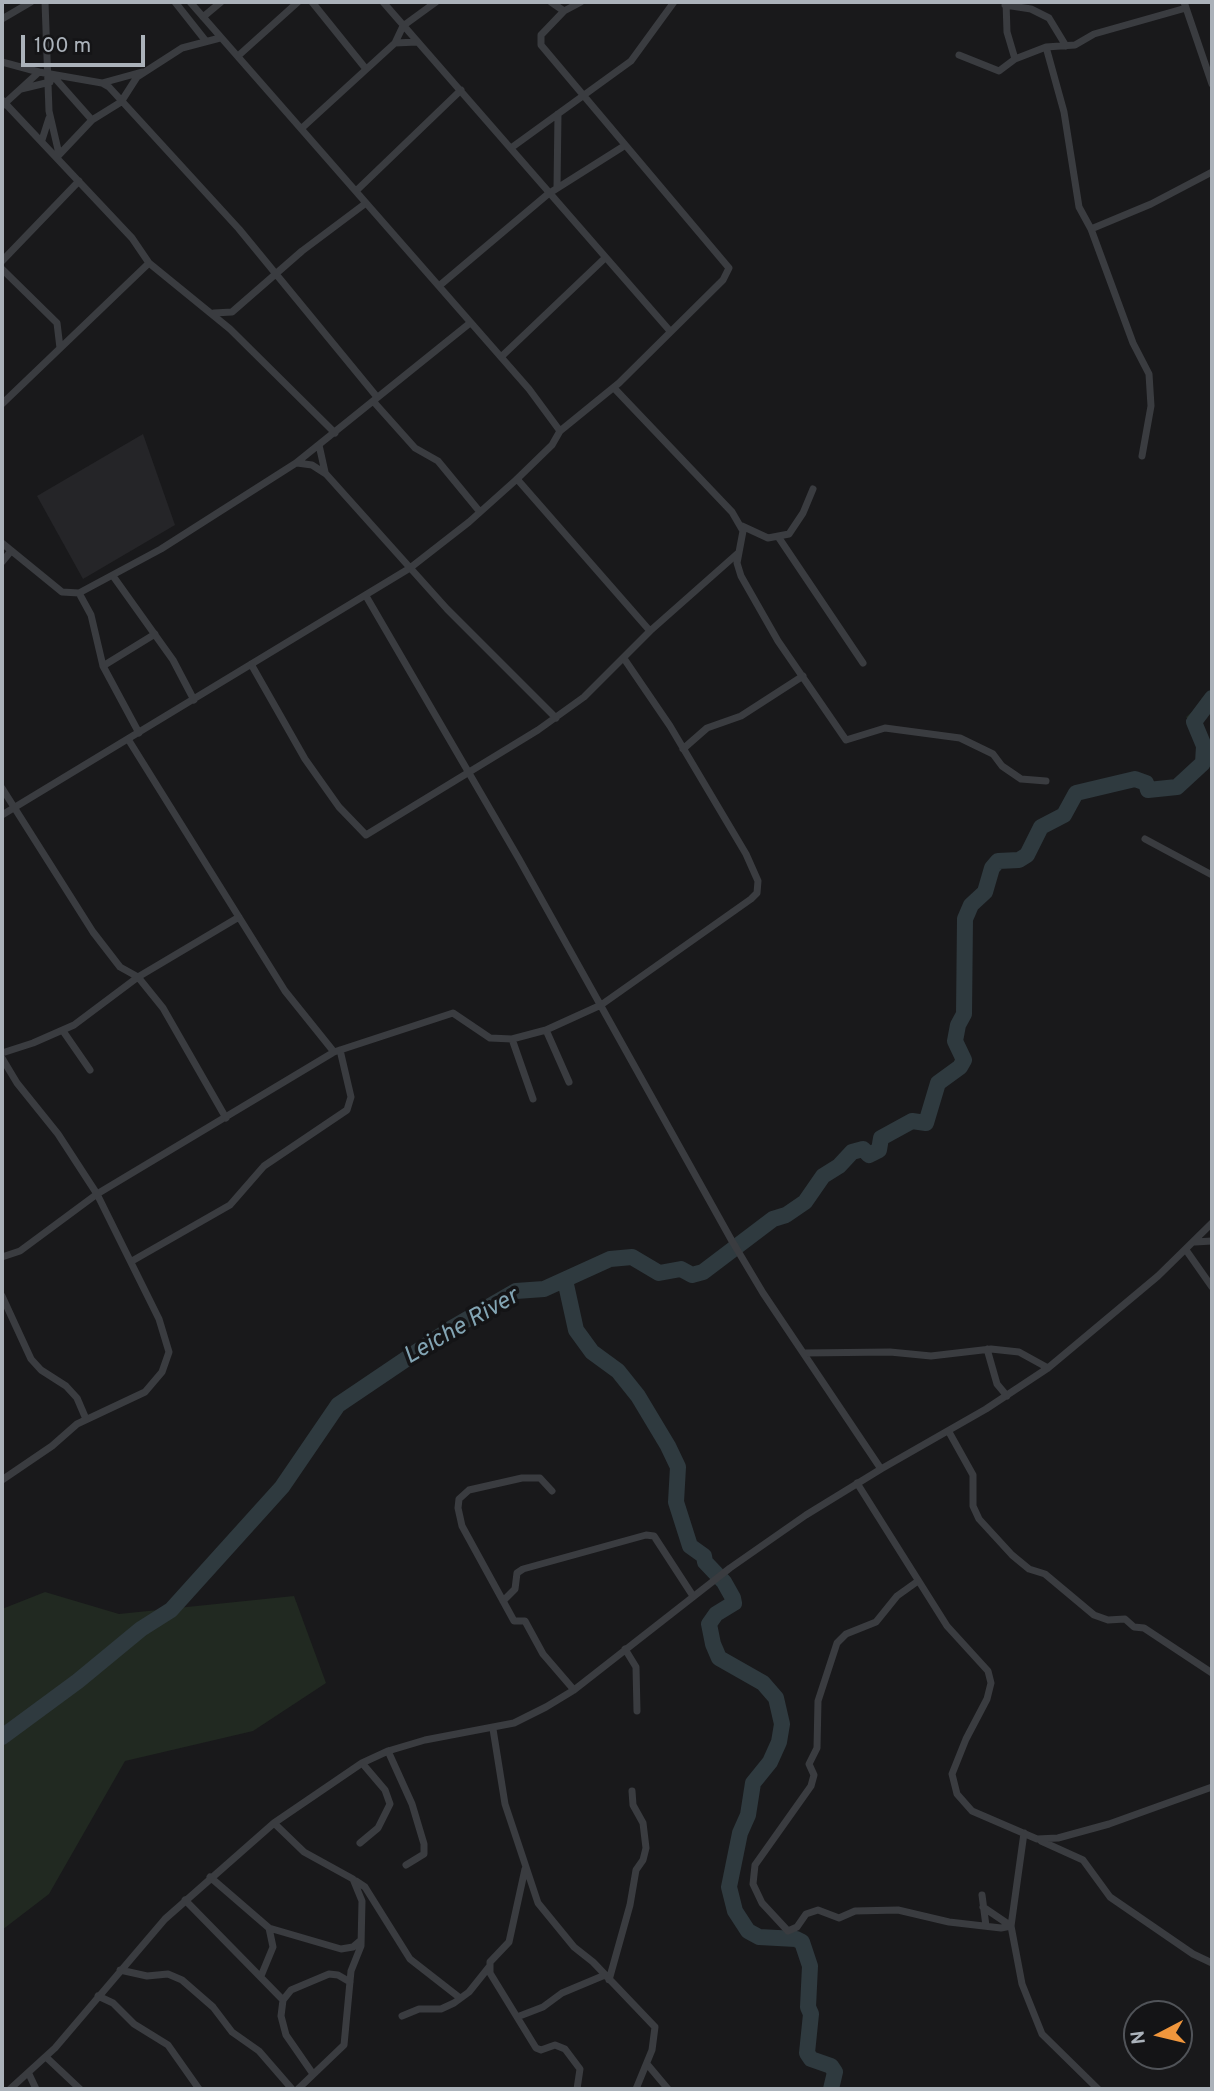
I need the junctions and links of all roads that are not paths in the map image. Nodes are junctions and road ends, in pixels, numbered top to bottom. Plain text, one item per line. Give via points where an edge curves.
1 (31, 2) edge
2 (45, 2) edge
3 (175, 2) edge
4 (190, 2) edge
5 (221, 2) edge
6 (298, 2) edge
7 (312, 2) edge
8 (383, 2) edge
9 (436, 2) edge
10 (551, 2) edge
11 (581, 2) edge
12 (674, 2) edge
13 (1005, 3) edge
14 (1185, 5) edge
15 (565, 11) junction
16 (203, 17) junction
17 (2, 19) edge
18 (403, 26) junction
19 (220, 38) junction
20 (205, 40) junction
21 (416, 41) junction
22 (395, 43) junction
23 (1066, 46) junction
24 (1046, 47) junction
25 (959, 55) dead end
26 (238, 56) junction
27 (1015, 59) junction
28 (2, 62) edge
29 (366, 69) junction
30 (146, 71) junction
31 (49, 77) junction
32 (102, 83) junction
33 (1212, 85) edge
34 (19, 89) junction
35 (461, 90) junction
36 (583, 97) junction
37 (121, 102) junction
38 (3, 103) edge
39 (558, 114) junction
40 (50, 117) junction
41 (92, 120) junction
42 (302, 128) junction
43 (42, 140) junction
44 (624, 146) junction
45 (511, 148) junction
46 (58, 155) junction
47 (1212, 172) edge
48 (79, 181) junction
49 (557, 188) junction
50 (356, 191) junction
51 (548, 194) junction
52 (366, 203) junction
53 (1091, 229) junction
54 (606, 258) junction
55 (2, 261) edge
56 (149, 263) junction
57 (2, 269) edge
58 (277, 274) junction
59 (439, 286) junction
60 (232, 312) junction
61 (212, 313) junction
62 (470, 323) junction
63 (230, 329) junction
64 (670, 331) junction
65 (60, 348) junction
66 (501, 357) junction
67 (614, 388) junction
68 (375, 399) junction
69 (2, 404) edge
70 (560, 431) junction
71 (335, 433) junction
72 (319, 445) junction
73 (1142, 456) dead end
74 (296, 463) junction
75 (326, 474) junction
76 (517, 479) junction
77 (813, 489) dead end
78 (480, 512) junction
79 (741, 526) junction
80 (779, 538) junction
81 (2, 543) edge
82 (11, 551) junction
83 (737, 554) junction
84 (2, 562) edge
85 (410, 568) junction
86 (113, 576) junction
87 (79, 593) junction
88 (366, 596) junction
89 (650, 631) junction
90 (155, 634) junction
91 (625, 660) junction
92 (863, 663) dead end
93 (251, 664) junction
94 (103, 666) junction
95 (803, 676) junction
96 (194, 700) junction
97 (556, 718) junction
98 (139, 733) junction
99 (128, 739) junction
100 (683, 749) junction
101 (468, 771) junction
102 (1046, 781) dead end
103 (2, 788) edge
104 (14, 807) junction
105 (2, 815) edge
106 (1145, 839) dead end
107 (1212, 875) edge
108 (239, 917) junction
109 (138, 977) junction
110 (601, 1004) junction
111 (546, 1030) junction
112 (62, 1031) junction
113 (512, 1039) junction
114 (337, 1051) junction
115 (2, 1053) edge
116 (2, 1058) edge
117 (90, 1070) dead end
118 (569, 1082) dead end
119 (533, 1099) dead end
120 (226, 1118) junction
121 (97, 1195) junction
122 (1212, 1223) edge
123 (1212, 1241) edge
124 (1195, 1242) junction
125 (1186, 1250) junction
126 (2, 1257) edge
127 (132, 1261) junction
128 (1212, 1287) edge
129 (2, 1296) edge
130 (987, 1349) junction
131 (804, 1353) junction
132 (1048, 1368) junction
133 (1007, 1396) junction
134 (86, 1419) junction
135 (948, 1432) junction
136 (881, 1469) junction
137 (2, 1480) edge
138 (857, 1483) junction
139 (552, 1491) dead end
140 (918, 1581) junction
141 (692, 1596) junction
142 (503, 1601) junction
143 (625, 1648) junction
144 (1212, 1673) edge
145 (574, 1690) junction
146 (637, 1712) dead end
147 (493, 1729) junction
148 (388, 1751) junction
149 (362, 1763) junction
150 (1212, 1787) edge
151 (632, 1791) dead end
152 (274, 1823) junction
153 (1024, 1833) junction
154 (1037, 1839) junction
155 (360, 1843) dead end
156 (406, 1865) dead end
157 (526, 1866) junction
158 (210, 1877) junction
159 (355, 1881) junction
160 (982, 1895) dead end
161 (185, 1900) junction
162 (983, 1907) junction
163 (986, 1926) junction
164 (1011, 1926) junction
165 (270, 1928) junction
166 (360, 1941) junction
167 (1212, 1964) edge
168 (489, 1967) junction
169 (120, 1970) junction
170 (261, 1976) junction
171 (607, 1977) junction
172 (350, 1982) junction
173 (98, 1996) junction
174 (460, 1998) junction
175 (284, 2000) junction
176 (402, 2016) dead end
177 (517, 2017) junction
178 (47, 2057) junction
179 (647, 2064) junction
180 (29, 2074) junction
181 (313, 2074) junction
182 (10, 2089) edge
183 (36, 2089) edge
184 (80, 2089) edge
185 (199, 2089) edge
186 (292, 2089) edge
187 (298, 2089) edge
188 (577, 2089) edge
189 (635, 2089) edge
190 (668, 2089) edge
191 (1098, 2089) edge

1 - 17 street
2 - 31 street
3 - 20 street
4 - 16 street
5 - 16 street
6 - 26 street
7 - 29 street
8 - 18 street
9 - 18 street
10 - 15 street
11 - 15 street
12 - 36 street via 631,61
13 - 23 street via 1049,18
13 - 27 street
14 - 23 street
14 - 33 street
15 - 36 street via 541,35 541,45
16 - 19 street
18 - 21 street
18 - 22 street
19 - 20 street
19 - 26 street
20 - 30 street via 182,48
21 - 22 street
21 - 35 street
22 - 29 street
23 - 24 street
24 - 27 street
24 - 53 street via 1064,112 1079,207
25 - 27 street via 994,72
26 - 42 street
28 - 31 street
29 - 42 street
30 - 32 street
30 - 37 street via 135,79
31 - 32 street
31 - 34 street
31 - 34 street
31 - 40 street
31 - 41 street
32 - 37 street
34 - 38 street
35 - 45 street
35 - 50 street
36 - 39 street
36 - 44 street
37 - 41 street
37 - 58 street
38 - 43 street
39 - 45 street
39 - 49 street
40 - 43 street
40 - 46 street
41 - 46 street
42 - 50 street
43 - 46 street
44 - 49 street
44 - 64 street via 729,268 723,280
45 - 51 street
46 - 48 street
47 - 53 street
48 - 55 street
48 - 56 street
49 - 51 street
50 - 52 street
51 - 54 street
51 - 59 street
52 - 58 street
52 - 59 street
53 - 73 street via 1149,374 1151,406
54 - 64 street
54 - 66 street
56 - 61 street
56 - 65 street
57 - 65 street via 57,323
58 - 60 street
58 - 68 street
59 - 62 street
60 - 61 street
60 - 63 street
61 - 63 street
62 - 66 street
62 - 68 street
63 - 71 street
64 - 67 street
65 - 69 street
66 - 70 street
67 - 70 street
67 - 79 street
68 - 71 street
68 - 78 street via 415,448 438,461
70 - 76 street
71 - 72 street
72 - 74 street
72 - 75 street
74 - 75 street via 312,465
74 - 86 street
75 - 85 street
76 - 78 street
76 - 89 street
77 - 80 street via 796,526
78 - 85 street
79 - 80 street via 762,537
79 - 83 street
80 - 92 street
81 - 82 street
82 - 84 street
82 - 87 street via 62,592
83 - 89 street
83 - 95 street via 741,576
85 - 88 street
85 - 97 street
86 - 87 street
86 - 90 street
87 - 94 street via 91,615
88 - 93 street
88 - 101 street
89 - 91 street
90 - 94 street
90 - 96 street
91 - 97 street
91 - 100 street
93 - 96 street
93 - 101 street via 305,759 366,835
94 - 98 street
95 - 100 street via 741,716 708,728
95 - 102 street via 846,740 885,728 960,738 993,754 1021,779
96 - 98 street
97 - 101 street
98 - 99 street
99 - 104 street
99 - 108 street
100 - 110 street via 746,854 758,881 757,893
101 - 110 street
103 - 104 street
104 - 105 street
104 - 109 street via 93,932 120,967
106 - 107 street
108 - 109 street
108 - 114 street via 301,1015
109 - 112 street
109 - 120 street via 163,1009
110 - 111 street
110 - 131 street via 740,1255
111 - 113 street
111 - 118 street
112 - 115 street
112 - 117 street
113 - 114 street via 490,1038 453,1013
113 - 119 street
114 - 120 street
114 - 127 street via 351,1097 347,1110 264,1166 230,1205
116 - 121 street
120 - 121 street
121 - 126 street via 20,1251
121 - 127 street
122 - 124 street
123 - 124 street
124 - 125 street
125 - 128 street
125 - 132 street
127 - 134 street via 168,1342 166,1363 145,1392
129 - 134 street via 31,1359 66,1386
130 - 131 street via 931,1356
130 - 132 street via 1019,1352
130 - 133 street via 997,1384
131 - 136 street
132 - 133 street
133 - 135 street
134 - 137 street
135 - 136 street
135 - 144 street via 973,1475 979,1519 1012,1555 1029,1569 1045,1574 1094,1615 1125,1619 1144,1628
136 - 138 street
138 - 140 street
138 - 141 street
139 - 142 street via 540,1478 530,1477 469,1490 459,1499 462,1526
140 - 153 street via 954,1634 988,1671 991,1683 981,1714 955,1763 957,1794 972,1811
140 - 163 street via 897,1596 876,1622 846,1634 837,1643 818,1701 817,1748 809,1764 814,1775 811,1786 755,1865 753,1884 762,1903 788,1931 806,1914 818,1910 839,1918 855,1911 898,1910
141 - 142 street via 654,1536 646,1535 523,1569
141 - 143 street
142 - 145 street via 514,1621 525,1621 542,1654
143 - 145 street
143 - 146 street via 636,1667
145 - 147 street via 530,1716
147 - 148 street
147 - 157 street via 500,1785
148 - 149 street
148 - 156 street via 424,1844 424,1854
149 - 152 street
149 - 155 street via 385,1790 390,1804 378,1828
150 - 154 street via 1083,1832
151 - 171 street via 646,1848
152 - 158 street
152 - 159 street via 304,1852
153 - 154 street
153 - 164 street
154 - 167 street via 1083,1860 1110,1897
157 - 168 street via 509,1942
157 - 171 street via 532,1891 544,1912
158 - 161 street
158 - 165 street
159 - 166 street via 362,1901
159 - 174 street via 365,1887 410,1959
160 - 162 street
161 - 169 street
161 - 170 street
162 - 163 street
162 - 164 street
163 - 164 street
164 - 191 street via 1022,1984 1037,2028
165 - 166 street via 337,1948 353,1947
165 - 170 street via 272,1955
166 - 172 street
168 - 174 street
168 - 177 street
169 - 173 street
169 - 186 street via 147,1976 168,1974 182,1980
170 - 175 street
171 - 177 street via 562,1993 536,2011
171 - 179 street via 655,2027 656,2039
172 - 175 street via 329,1974 291,1990
172 - 181 street via 344,2045
173 - 178 street
173 - 185 street via 168,2045
174 - 176 street via 444,2009 419,2009
175 - 181 street via 281,2016 286,2035
177 - 188 street via 536,2048 555,2045 565,2049 580,2069
178 - 180 street
178 - 184 street
179 - 189 street
179 - 190 street
180 - 182 street
180 - 183 street
181 - 187 street

